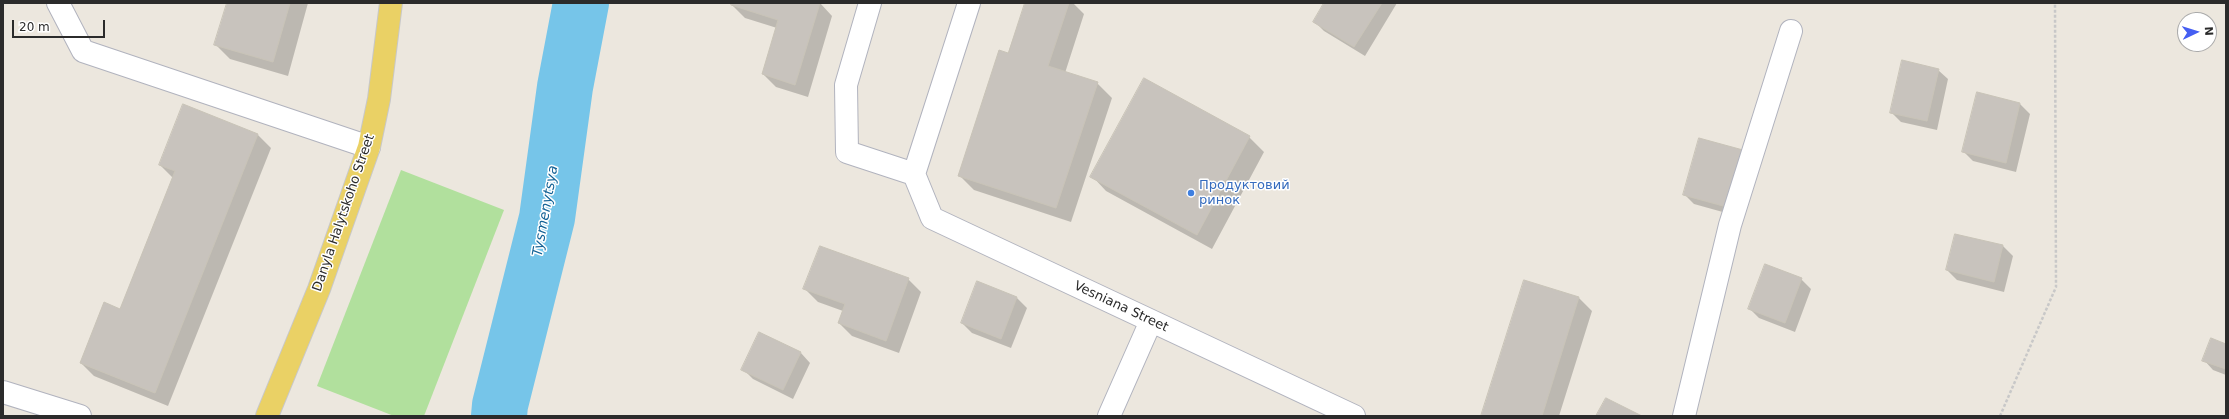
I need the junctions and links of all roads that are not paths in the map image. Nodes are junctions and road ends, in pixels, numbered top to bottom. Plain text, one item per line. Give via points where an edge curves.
1 (58, 3) edge
2 (392, 3) edge
3 (870, 3) edge
4 (969, 3) edge
5 (1791, 31) dead end
6 (369, 147) junction
7 (914, 174) junction
8 (1151, 321) junction
9 (3, 392) edge
10 (80, 416) edge
11 (267, 416) edge
12 (1109, 416) edge
13 (1354, 416) edge
14 (1684, 416) edge

1 - 6 street via 83,51
2 - 6 main road, Danyla Halytskoho Street via 379,99
3 - 7 street via 846,85 847,152
4 - 7 street
5 - 14 street via 1730,225
6 - 11 main road, Danyla Halytskoho Street via 319,289
7 - 8 street, Vesniana Street via 932,218
8 - 12 street
8 - 13 street, Vesniana Street
9 - 10 street

